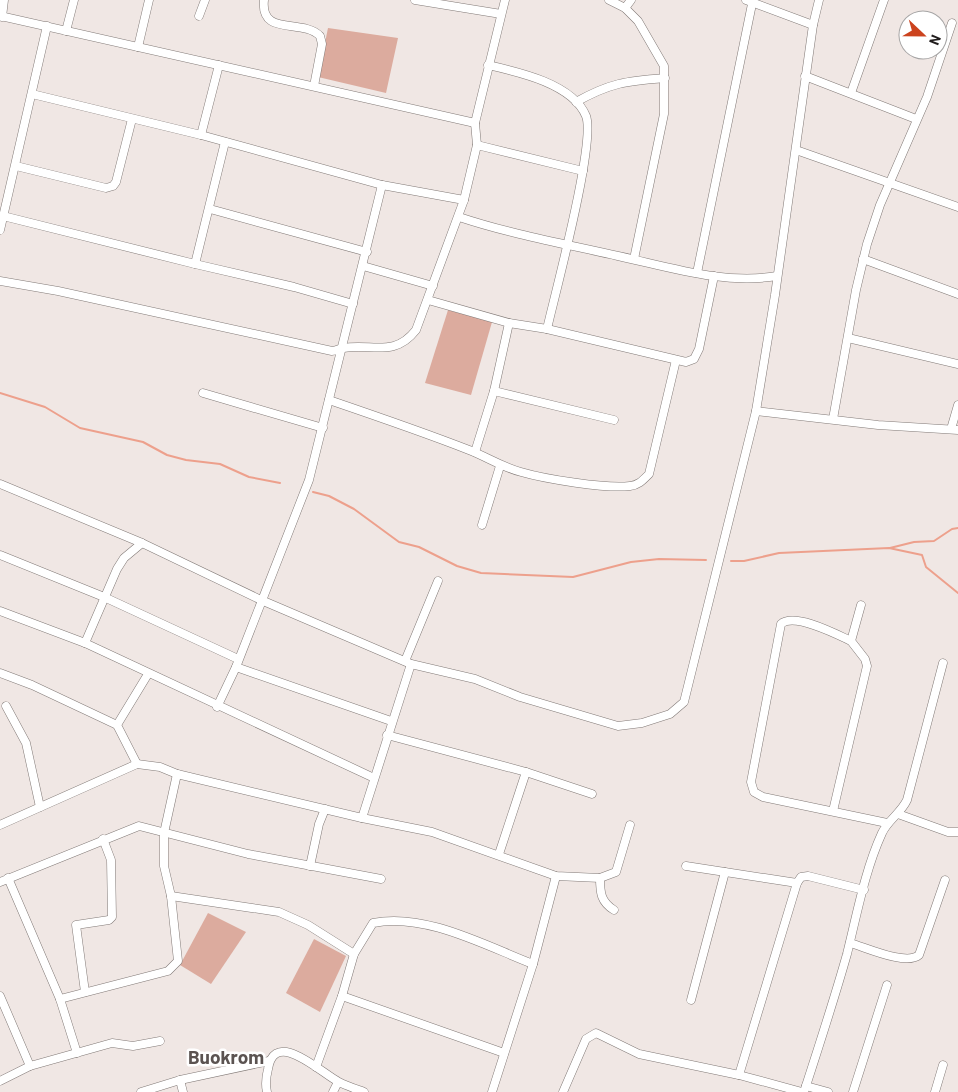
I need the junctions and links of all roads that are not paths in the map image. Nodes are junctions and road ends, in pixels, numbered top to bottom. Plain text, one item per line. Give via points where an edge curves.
1 (4, 0) edge
2 (74, 0) edge
3 (149, 0) edge
4 (205, 0) edge
5 (264, 0) edge
6 (415, 0) edge
7 (504, 0) edge
8 (609, 0) edge
9 (631, 0) edge
10 (819, 0) edge
11 (884, 0) edge
12 (749, 2) edge
13 (447, 3) edge
14 (625, 8) junction
15 (501, 14) junction
16 (1, 16) edge
17 (200, 16) dead end
18 (952, 23) dead end
19 (813, 25) junction
20 (47, 26) junction
21 (66, 31) junction
22 (138, 47) junction
23 (219, 65) junction
24 (488, 65) junction
25 (805, 76) junction
26 (664, 78) junction
27 (314, 86) junction
28 (851, 93) junction
29 (32, 94) junction
30 (576, 102) junction
31 (132, 119) junction
32 (916, 120) junction
33 (475, 123) junction
34 (201, 135) junction
35 (225, 142) junction
36 (476, 145) junction
37 (796, 150) junction
38 (16, 166) junction
39 (582, 171) junction
40 (890, 182) junction
41 (382, 185) junction
42 (464, 200) junction
43 (958, 207) edge
44 (210, 209) junction
45 (3, 216) junction
46 (459, 217) junction
47 (0, 230) edge
48 (567, 245) junction
49 (367, 252) junction
50 (634, 259) junction
51 (863, 259) junction
52 (195, 264) junction
53 (363, 266) junction
54 (698, 274) junction
55 (714, 276) junction
56 (777, 276) junction
57 (0, 281) edge
58 (433, 286) junction
59 (958, 294) edge
60 (428, 300) junction
61 (353, 304) junction
62 (509, 323) junction
63 (547, 329) junction
64 (848, 338) junction
65 (342, 348) junction
66 (676, 360) junction
67 (958, 364) edge
68 (494, 391) junction
69 (203, 393) dead end
70 (329, 400) junction
71 (958, 406) edge
72 (756, 411) junction
73 (833, 419) junction
74 (614, 420) dead end
75 (323, 428) junction
76 (954, 430) edge
77 (475, 452) junction
78 (500, 466) junction
79 (0, 484) edge
80 (482, 524) dead end
81 (142, 543) junction
82 (0, 554) edge
83 (438, 581) dead end
84 (104, 598) junction
85 (261, 600) junction
86 (861, 604) dead end
87 (0, 611) edge
88 (851, 641) junction
89 (85, 643) junction
90 (238, 658) junction
91 (408, 662) junction
92 (942, 663) dead end
93 (236, 667) junction
94 (0, 674) edge
95 (148, 674) junction
96 (6, 706) dead end
97 (217, 707) junction
98 (391, 721) junction
99 (117, 725) junction
100 (387, 735) junction
101 (138, 764) junction
102 (526, 772) junction
103 (177, 774) junction
104 (374, 778) junction
105 (592, 794) dead end
106 (40, 807) junction
107 (325, 810) junction
108 (833, 810) junction
109 (898, 814) junction
110 (362, 818) junction
111 (887, 823) junction
112 (0, 825) edge
113 (630, 825) dead end
114 (958, 832) edge
115 (164, 833) junction
116 (103, 839) junction
117 (500, 854) junction
118 (310, 866) junction
119 (686, 866) dead end
120 (725, 872) junction
121 (556, 876) junction
122 (600, 878) junction
123 (381, 879) dead end
124 (4, 880) edge
125 (945, 880) dead end
126 (797, 883) junction
127 (864, 890) junction
128 (171, 896) junction
129 (614, 910) dead end
130 (850, 942) junction
131 (354, 954) junction
132 (533, 964) junction
133 (887, 985) dead end
134 (85, 992) junction
135 (0, 996) edge
136 (342, 996) junction
137 (60, 999) junction
138 (691, 1000) dead end
139 (160, 1041) dead end
140 (77, 1053) junction
141 (504, 1053) junction
142 (269, 1061) junction
143 (943, 1064) dead end
144 (30, 1066) junction
145 (316, 1067) junction
146 (739, 1075) junction
147 (180, 1080) junction
148 (0, 1081) edge
149 (338, 1082) junction
150 (804, 1090) edge
151 (141, 1092) edge
152 (183, 1092) edge
153 (267, 1092) edge
154 (333, 1092) edge
155 (364, 1092) edge
156 (492, 1092) edge
157 (564, 1092) edge
158 (828, 1092) edge
159 (853, 1092) edge
160 (935, 1092) edge

1 - 16 street
2 - 21 street
3 - 22 street
4 - 17 street
5 - 27 street via 263,12 272,22 311,30 320,36 322,44
6 - 13 street
7 - 15 street
8 - 14 street
9 - 14 street
10 - 19 street
11 - 28 street
12 - 19 street
12 - 54 street
13 - 15 street
14 - 26 street via 638,21 657,52 664,66
15 - 24 street
16 - 20 street
18 - 32 street
19 - 25 street
20 - 21 street
20 - 29 street
21 - 22 street
22 - 23 street
23 - 27 street
23 - 34 street
24 - 30 street via 539,79
24 - 33 street
25 - 28 street
25 - 37 street
26 - 30 street via 602,87
26 - 50 street via 664,114
27 - 33 street
28 - 32 street
29 - 31 street
29 - 38 street
30 - 39 street via 586,115 588,124
31 - 34 street
31 - 38 street via 116,182 112,186 106,188
32 - 40 street
33 - 36 street
34 - 35 street
35 - 41 street
35 - 44 street
36 - 39 street
36 - 42 street
37 - 40 street
37 - 56 street
38 - 45 street
39 - 48 street
40 - 43 street
40 - 51 street
41 - 42 street
41 - 49 street
42 - 46 street
44 - 49 street
44 - 52 street
45 - 47 street
45 - 52 street
46 - 48 street
46 - 58 street
48 - 50 street
48 - 63 street
49 - 53 street
50 - 54 street
51 - 59 street
51 - 64 street
52 - 61 street
53 - 58 street
53 - 61 street
54 - 55 street
55 - 56 street
55 - 66 street via 694,359 686,362
56 - 72 street
57 - 65 street via 332,351
58 - 60 street
60 - 62 street
60 - 65 street via 409,339 386,348
61 - 65 street
62 - 63 street
62 - 68 street
63 - 66 street
64 - 67 street
64 - 73 street
65 - 70 street
66 - 78 street via 648,474 640,483 630,486 597,485
68 - 74 street
68 - 77 street
69 - 75 street
70 - 75 street
70 - 77 street
71 - 76 street
72 - 73 street
72 - 91 street via 684,702 670,714 618,726 520,697 474,679
73 - 76 street
75 - 85 street via 309,480
77 - 78 street
78 - 80 street
79 - 81 street
81 - 84 street via 124,558
81 - 85 street
82 - 84 street
83 - 91 street
84 - 89 street
84 - 90 street
85 - 90 street
85 - 91 street
86 - 88 street
87 - 89 street
88 - 108 street via 867,666
88 - 108 street via 796,620 781,624 751,782 754,792 763,797
89 - 95 street
90 - 93 street
91 - 98 street
92 - 109 street via 907,800
93 - 97 street
93 - 98 street
94 - 99 street via 32,685
95 - 97 street
95 - 99 street
96 - 106 street via 26,743
97 - 104 street
98 - 100 street
99 - 101 street
100 - 102 street
100 - 104 street
101 - 103 street via 160,767
101 - 106 street
102 - 105 street
102 - 117 street
103 - 107 street
103 - 115 street
104 - 110 street
106 - 112 street
107 - 110 street
107 - 118 street via 318,824
108 - 111 street
109 - 111 street
109 - 114 street via 948,832
110 - 117 street via 432,832
111 - 127 street
113 - 122 street via 616,872
115 - 116 street via 138,826
115 - 118 street
115 - 128 street via 164,866
116 - 124 street
116 - 134 street via 111,860 112,917 76,925
117 - 121 street
118 - 123 street
119 - 120 street
120 - 126 street
120 - 138 street
121 - 122 street
121 - 132 street
122 - 129 street via 601,897
124 - 137 street
125 - 130 street via 915,958 904,960
126 - 127 street via 808,876
126 - 146 street
127 - 130 street
128 - 131 street via 279,912 308,925
128 - 134 street via 178,961 168,971
130 - 150 street
131 - 132 street via 373,923 402,920 432,926
131 - 136 street
132 - 141 street
133 - 159 street
134 - 137 street
135 - 144 street
136 - 141 street
136 - 145 street
137 - 140 street
139 - 140 street via 133,1046 112,1044
140 - 144 street
141 - 156 street
142 - 145 street via 284,1051
142 - 147 street
142 - 153 street
143 - 160 street
144 - 148 street
145 - 149 street
146 - 150 street
146 - 157 street via 639,1054 596,1033 586,1039
147 - 151 street
147 - 152 street
149 - 154 street
149 - 155 street
150 - 158 street

